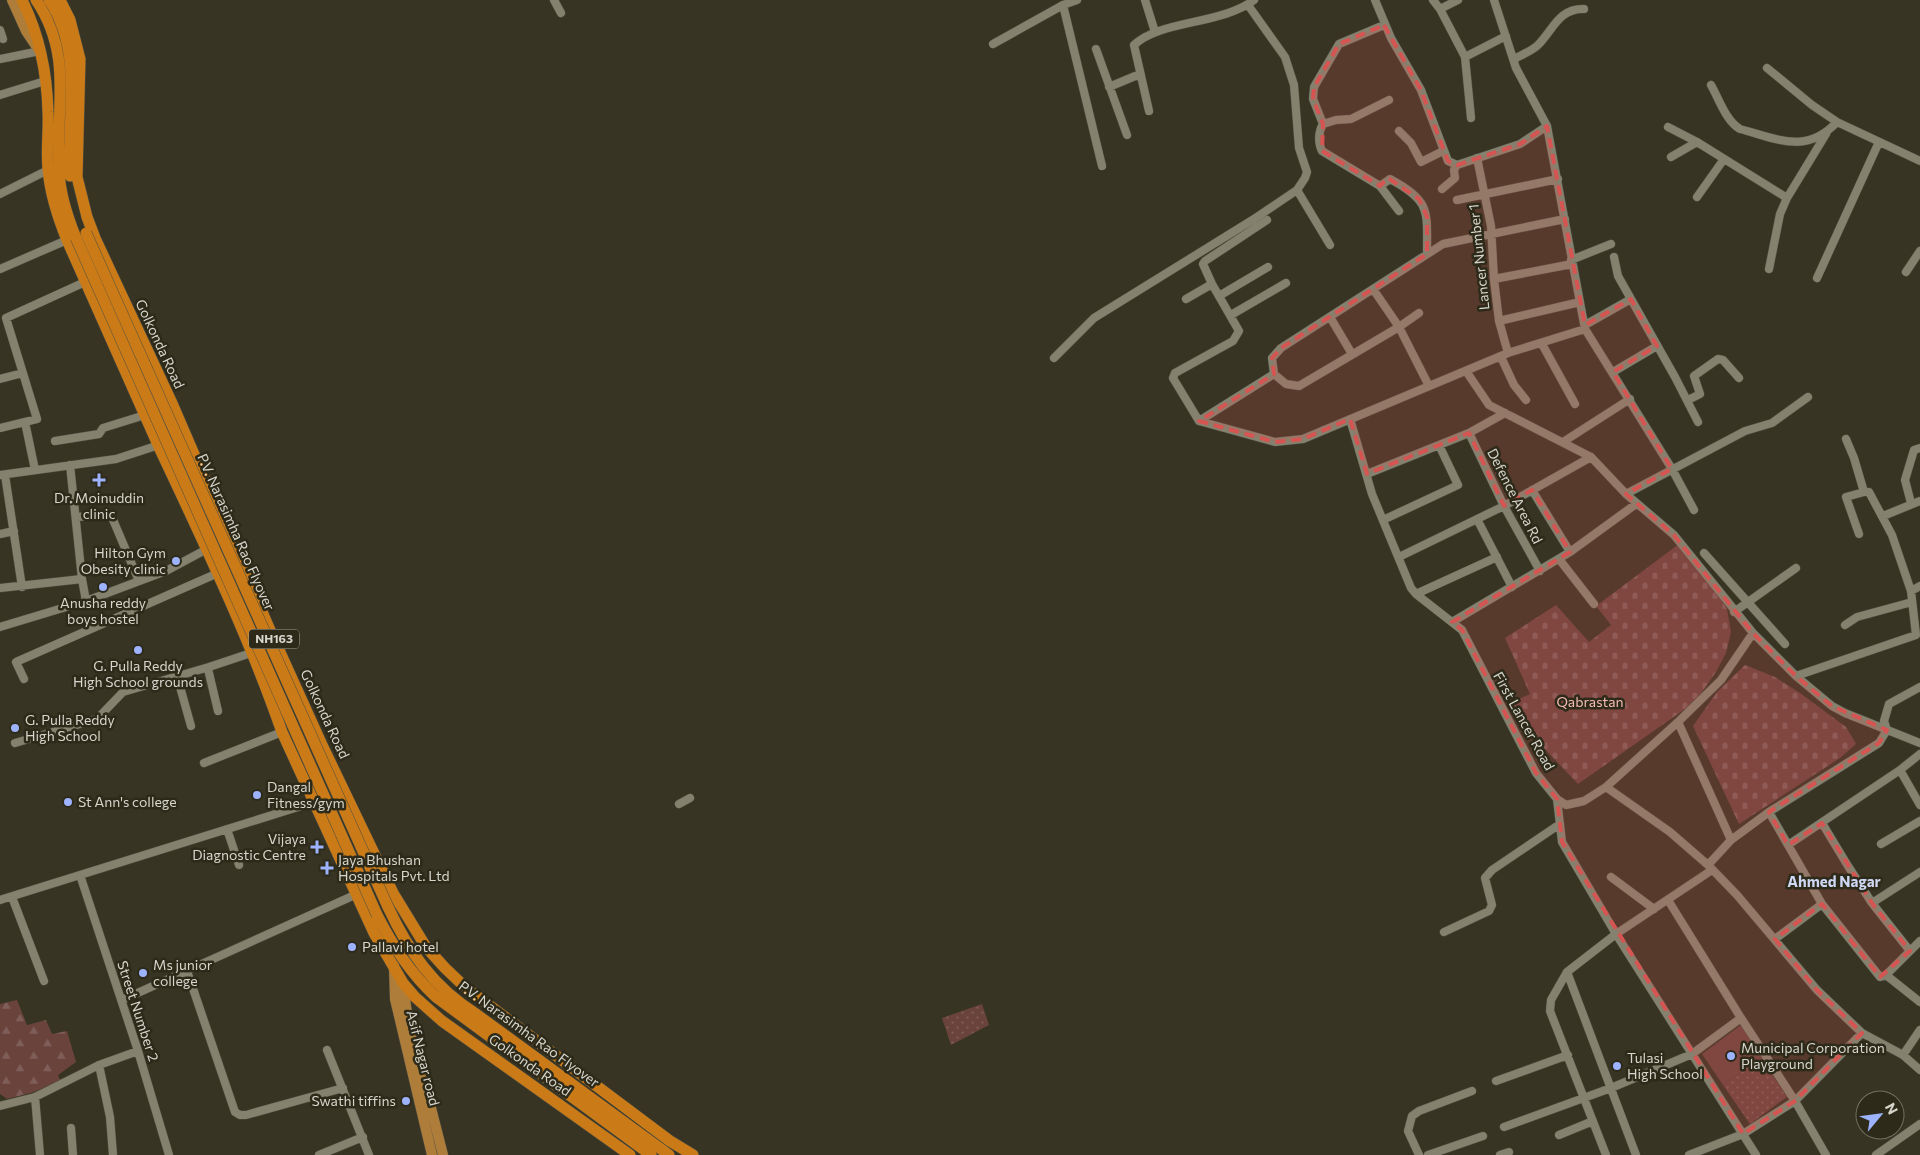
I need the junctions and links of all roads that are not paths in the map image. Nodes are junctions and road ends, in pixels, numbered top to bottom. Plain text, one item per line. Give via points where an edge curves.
1 (12, 0) edge
2 (22, 0) edge
3 (36, 0) edge
4 (49, 0) edge
5 (60, 0) edge
6 (554, 0) edge
7 (1077, 0) edge
8 (1145, 0) edge
9 (1375, 0) edge
10 (1433, 0) edge
11 (1458, 0) edge
12 (1494, 0) edge
13 (1571, 0) edge
14 (1251, 2) edge
15 (1064, 6) junction
16 (1573, 8) junction
17 (1584, 9) dead end
18 (1440, 10) junction
19 (561, 13) dead end
20 (1384, 25) junction
21 (0, 30) edge
22 (1155, 32) junction
23 (1506, 36) junction
24 (3, 39) dead end
25 (993, 44) dead end
26 (1096, 49) dead end
27 (40, 52) junction
28 (1465, 57) junction
29 (0, 58) edge
30 (1514, 59) junction
31 (1767, 68) dead end
32 (1140, 74) junction
33 (45, 81) junction
34 (1711, 85) dead end
35 (1109, 87) junction
36 (0, 95) edge
37 (1389, 100) dead end
38 (1149, 111) dead end
39 (1471, 118) dead end
40 (1836, 122) junction
41 (1322, 126) junction
42 (1548, 126) junction
43 (1668, 127) dead end
44 (1399, 131) dead end
45 (1828, 132) junction
46 (1127, 135) dead end
47 (1697, 142) junction
48 (1879, 142) junction
49 (1443, 151) junction
50 (1671, 157) dead end
51 (1477, 158) junction
52 (1724, 159) junction
53 (1920, 161) edge
54 (1457, 165) junction
55 (1102, 166) dead end
56 (48, 170) junction
57 (1558, 179) junction
58 (1380, 186) junction
59 (1442, 189) dead end
60 (1296, 190) junction
61 (0, 194) edge
62 (1484, 194) junction
63 (1697, 197) dead end
64 (1787, 198) junction
65 (1457, 200) dead end
66 (1399, 211) dead end
67 (1565, 219) junction
68 (1267, 220) dead end
69 (1491, 233) junction
70 (67, 240) junction
71 (1612, 244) dead end
72 (1330, 245) dead end
73 (1920, 251) edge
74 (1431, 252) junction
75 (1614, 257) dead end
76 (1572, 262) junction
77 (1268, 267) dead end
78 (0, 269) edge
79 (1769, 269) dead end
80 (1906, 272) dead end
81 (1817, 278) dead end
82 (1494, 279) junction
83 (85, 282) junction
84 (1286, 283) dead end
85 (1212, 284) junction
86 (1373, 289) junction
87 (1219, 296) junction
88 (1631, 298) junction
89 (1186, 299) dead end
90 (1580, 302) junction
91 (1419, 313) dead end
92 (1231, 315) junction
93 (1330, 317) junction
94 (1499, 321) junction
95 (133, 323) junction
96 (1399, 327) junction
97 (1585, 327) junction
98 (108, 334) junction
99 (1542, 344) junction
100 (1657, 346) junction
101 (1352, 354) junction
102 (1504, 355) junction
103 (1054, 358) dead end
104 (1466, 370) junction
105 (1613, 372) junction
106 (23, 373) junction
107 (1274, 374) junction
108 (1739, 378) dead end
109 (0, 380) edge
110 (1429, 386) junction
111 (1808, 397) dead end
112 (1630, 399) junction
113 (1526, 400) dead end
114 (1688, 400) junction
115 (1574, 404) dead end
116 (1505, 413) junction
117 (145, 415) junction
118 (1350, 419) junction
119 (1199, 420) junction
120 (25, 422) junction
121 (1698, 422) dead end
122 (0, 428) edge
123 (1469, 433) junction
124 (1846, 439) dead end
125 (55, 441) dead end
126 (1563, 442) junction
127 (1439, 445) junction
128 (159, 446) junction
129 (1920, 448) edge
130 (1591, 457) junction
131 (70, 465) junction
132 (1672, 469) junction
133 (35, 470) junction
134 (1367, 474) junction
135 (3, 475) edge
136 (1532, 490) junction
137 (1864, 492) junction
138 (1626, 494) junction
139 (1920, 500) edge
140 (1911, 503) junction
141 (1636, 504) junction
142 (1504, 506) junction
143 (1694, 510) dead end
144 (1883, 516) junction
145 (76, 517) junction
146 (1384, 520) junction
147 (1478, 520) junction
148 (14, 531) junction
149 (0, 534) edge
150 (1859, 534) dead end
151 (207, 549) junction
152 (1570, 552) junction
153 (1704, 553) dead end
154 (1399, 557) junction
155 (1497, 557) junction
156 (1559, 559) junction
157 (1796, 568) dead end
158 (1540, 571) junction
159 (218, 573) junction
160 (82, 579) junction
161 (139, 581) junction
162 (1920, 586) edge
163 (22, 587) junction
164 (1512, 587) junction
165 (0, 588) edge
166 (1911, 591) junction
167 (1416, 594) junction
168 (86, 601) junction
169 (1912, 602) junction
170 (1749, 603) junction
171 (1594, 604) dead end
172 (262, 612) junction
173 (1734, 612) junction
174 (238, 622) junction
175 (1452, 622) junction
176 (1845, 625) dead end
177 (0, 627) edge
178 (1753, 633) junction
179 (1785, 644) dead end
180 (251, 654) junction
181 (209, 667) junction
182 (177, 676) junction
183 (1796, 676) junction
184 (24, 679) dead end
185 (1920, 687) edge
186 (218, 711) dead end
187 (1678, 722) junction
188 (191, 726) dead end
189 (1887, 730) junction
190 (282, 732) junction
191 (15, 743) dead end
192 (1920, 743) edge
193 (1920, 754) edge
194 (204, 763) dead end
195 (1900, 770) junction
196 (1606, 787) junction
197 (690, 798) dead end
198 (1557, 799) junction
199 (314, 802) junction
200 (679, 804) dead end
201 (1920, 805) edge
202 (1769, 812) junction
203 (1920, 821) edge
204 (1822, 823) junction
205 (1560, 824) junction
206 (227, 829) junction
207 (1731, 840) junction
208 (1881, 844) dead end
209 (1788, 845) junction
210 (240, 865) dead end
211 (1710, 868) junction
212 (1920, 872) edge
213 (80, 875) junction
214 (1611, 877) dead end
215 (357, 894) junction
216 (12, 897) junction
217 (0, 900) edge
218 (1668, 900) junction
219 (1872, 903) junction
220 (1822, 904) junction
221 (1654, 909) junction
222 (1444, 932) dead end
223 (1616, 934) junction
224 (1775, 939) junction
225 (1920, 942) edge
226 (1910, 951) junction
227 (394, 966) junction
228 (187, 971) junction
229 (1567, 972) junction
230 (1886, 975) junction
231 (44, 981) dead end
232 (404, 983) junction
233 (122, 1000) junction
234 (1920, 1002) edge
235 (1741, 1018) junction
236 (1920, 1030) edge
237 (1862, 1033) junction
238 (327, 1050) dead end
239 (138, 1052) junction
240 (1692, 1054) junction
241 (1568, 1055) junction
242 (1903, 1055) junction
243 (99, 1065) junction
244 (1920, 1070) edge
245 (1496, 1082) dead end
246 (343, 1088) junction
247 (1611, 1088) junction
248 (1472, 1091) dead end
249 (35, 1097) junction
250 (1584, 1097) junction
251 (1796, 1102) junction
252 (0, 1106) edge
253 (1594, 1121) junction
254 (1920, 1124) edge
255 (1504, 1127) dead end
256 (71, 1128) dead end
257 (1743, 1134) junction
258 (1559, 1135) dead end
259 (1483, 1136) dead end
260 (363, 1137) junction
261 (1510, 1152) dead end
262 (40, 1155) edge
263 (73, 1155) edge
264 (112, 1155) edge
265 (169, 1155) edge
266 (319, 1155) edge
267 (369, 1155) edge
268 (432, 1155) edge
269 (443, 1155) edge
270 (630, 1155) edge
271 (651, 1155) edge
272 (669, 1155) edge
273 (693, 1155) edge
274 (1419, 1155) edge
275 (1428, 1155) edge
276 (1500, 1155) edge
277 (1606, 1155) edge
278 (1636, 1155) edge
279 (1689, 1155) edge
280 (1756, 1155) edge
281 (1826, 1155) edge
282 (1876, 1155) edge

1 - 27 main road
2 - 27 highway, Golkonda Road / NH163
3 - 271 highway, P.V. Narasimha Rao Flyover, bridge via 50,25 59,57 59,172 68,217 377,915 407,967 436,997
4 - 272 highway, P.V. Narasimha Rao Flyover, bridge via 61,21 70,55 70,170 78,214 400,933 421,965 456,1001
5 - 95 highway, Golkonda Road / NH163 via 70,20 80,59 77,177 86,218
6 - 19 street
7 - 15 street
8 - 22 street
9 - 20 street
10 - 18 street
11 - 18 street
12 - 23 street
13 - 16 street
14 - 22 street via 1217,17
14 - 60 street via 1285,57 1294,85 1299,148 1307,172
15 - 25 street
15 - 55 street
16 - 17 street
16 - 30 street via 1560,18 1537,46
18 - 28 street
20 - 41 street via 1338,44 1314,87
20 - 49 street via 1421,90
21 - 24 street
22 - 32 street via 1141,38 1134,46
23 - 28 street
23 - 30 street
26 - 35 street
27 - 29 street
27 - 33 highway, Golkonda Road / NH163
28 - 39 street
30 - 42 street
31 - 40 street
32 - 35 street
32 - 38 street
33 - 36 street
33 - 56 highway, Golkonda Road / NH163
34 - 45 street via 1730,120 1740,129 1794,143
35 - 46 street
37 - 41 street via 1351,119 1336,120
40 - 45 street
40 - 48 street
41 - 58 street via 1319,145 1322,151
42 - 51 street via 1520,144
42 - 57 street
43 - 47 street
44 - 49 street via 1411,143 1420,162
45 - 64 street
47 - 50 street
47 - 52 street
48 - 53 street
48 - 81 street
49 - 54 street via 1448,161
51 - 54 street
51 - 62 street, Lancer Number 1
52 - 63 street
52 - 64 street
54 - 59 street via 1455,178
56 - 61 street
56 - 70 highway, Golkonda Road / NH163 via 58,217
57 - 62 street
57 - 67 street
58 - 66 street
58 - 74 street via 1390,179 1422,202
60 - 72 street
60 - 103 street via 1094,318
62 - 65 street
62 - 69 street, Lancer Number 1
64 - 79 street via 1780,214
67 - 69 street
67 - 76 street
68 - 85 street via 1202,264
69 - 74 street via 1442,244
69 - 82 street, Lancer Number 1
70 - 78 street
70 - 83 highway, Golkonda Road / NH163
71 - 76 street
73 - 80 street
74 - 86 street
75 - 88 street via 1618,276
76 - 82 street
76 - 90 street
77 - 87 street
82 - 94 street, Lancer Number 1
83 - 98 highway, Golkonda Road / NH163
83 - 106 street via 6,318
84 - 92 street
85 - 87 street
85 - 89 street
86 - 93 street
86 - 96 street
87 - 92 street
88 - 97 street
88 - 100 street
90 - 94 street
90 - 97 street
91 - 96 street
92 - 119 street via 1239,332 1234,341 1175,373 1173,378
93 - 101 street
93 - 107 street via 1281,348 1272,358
94 - 102 street, Lancer Number 1
95 - 98 highway
95 - 172 highway, Golkonda Road / NH163 via 171,401
96 - 101 street
96 - 110 street
97 - 99 street
97 - 105 street
98 - 117 highway, Golkonda Road / NH163
99 - 102 street
99 - 115 street
100 - 105 street
100 - 114 street
101 - 107 street via 1299,386 1286,384
102 - 104 street
102 - 113 street, Lancer Number 1 via 1514,385
104 - 110 street
104 - 116 street via 1489,405
105 - 112 street
106 - 109 street
106 - 120 street via 37,419
107 - 119 street
108 - 114 street via 1723,360 1718,359 1694,376 1700,394
110 - 118 street
111 - 132 street via 1772,423 1745,431
112 - 126 street
112 - 132 street
114 - 121 street
116 - 123 street
116 - 126 street
117 - 125 street via 103,428 98,434
117 - 128 highway, Golkonda Road / NH163
118 - 119 street via 1303,439 1275,442
118 - 134 street, First Lancer Road
120 - 122 street
120 - 133 street
123 - 127 street
123 - 142 street, Defence Area Rd
124 - 137 street
126 - 130 street
127 - 134 street
127 - 146 street via 1458,485
128 - 131 street via 116,459
128 - 151 highway, Golkonda Road / NH163
129 - 140 street via 1914,450 1905,480
130 - 136 street
130 - 138 street
131 - 133 street
131 - 145 street
132 - 138 street
132 - 143 street
133 - 135 street
134 - 146 street, First Lancer Road
135 - 148 street
136 - 142 street
136 - 152 street
137 - 144 street via 1869,492
137 - 150 street via 1846,497
138 - 141 street
139 - 140 street
140 - 144 street
141 - 152 street
141 - 173 street via 1674,535
142 - 147 street
142 - 158 street, Defence Area Rd
144 - 166 street
145 - 160 street
145 - 161 street via 111,514
146 - 154 street, First Lancer Road
147 - 154 street
147 - 155 street
148 - 149 street
148 - 163 street
151 - 159 highway, Golkonda Road / NH163
151 - 161 street
152 - 156 street
153 - 170 street
154 - 167 street, First Lancer Road
155 - 164 street
155 - 167 street
156 - 158 street
156 - 171 street
157 - 170 street
158 - 164 street
159 - 174 highway, Golkonda Road / NH163
159 - 184 street via 16,662
160 - 163 street
160 - 168 street
161 - 168 street
162 - 166 street
163 - 165 street
164 - 175 street
166 - 169 street
167 - 175 street, First Lancer Road
168 - 177 street
169 - 176 street via 1857,617
169 - 183 street via 1916,635
170 - 173 street
170 - 179 street
172 - 174 highway
172 - 273 highway, Golkonda Road / NH163 via 393,893 426,947 473,993
173 - 178 street
174 - 180 highway, Golkonda Road / NH163
175 - 198 street, First Lancer Road via 1462,630 1536,774
178 - 183 street
178 - 187 street via 1721,680
180 - 181 street
180 - 190 highway, Golkonda Road / NH163
181 - 182 street
181 - 186 street
182 - 188 street
182 - 191 street via 122,692 97,719
183 - 189 street via 1832,706
185 - 189 street via 1888,704 1884,721
187 - 196 street
187 - 207 street
189 - 192 street
189 - 202 street via 1879,743
190 - 194 street
190 - 199 highway, Golkonda Road / NH163
193 - 195 street
195 - 201 street
195 - 204 street
196 - 198 street via 1584,801 1566,805
196 - 211 street via 1670,832
197 - 200 street
198 - 205 street
199 - 206 street
199 - 215 highway, Golkonda Road / NH163
202 - 207 street
202 - 209 street
203 - 208 street
204 - 209 street
204 - 219 street
205 - 222 street via 1485,878 1492,905 1488,910
205 - 223 street via 1562,842
206 - 210 street
206 - 213 street
207 - 211 street
209 - 220 street
211 - 218 street
211 - 224 street
212 - 219 street
213 - 216 street
213 - 233 street, Street Number 2
214 - 221 street
215 - 227 highway, Golkonda Road / NH163 via 374,933
215 - 228 street
216 - 217 street
216 - 231 street
218 - 221 street
218 - 235 street
219 - 226 street
220 - 224 street
220 - 230 street via 1880,977
221 - 223 street
223 - 229 street
223 - 240 street
224 - 237 street via 1817,990
225 - 226 street
226 - 230 street
227 - 232 highway, Golkonda Road / NH163
227 - 268 main road, Asif Nagar road via 395,999
228 - 233 street
228 - 246 street via 235,1112 246,1115
229 - 241 street via 1551,1000 1550,1011
229 - 247 street
230 - 234 street
232 - 269 main road via 407,1014
232 - 270 highway, Golkonda Road / NH163 via 414,997 442,1021
233 - 239 street, Street Number 2
235 - 240 street
235 - 251 street
236 - 242 street
237 - 242 street
237 - 251 street
238 - 246 street
239 - 243 street
239 - 265 street, Street Number 2
240 - 247 street
240 - 257 street
241 - 245 street
241 - 250 street
242 - 244 street
243 - 249 street
243 - 264 street via 110,1117
246 - 260 street
247 - 250 street
247 - 278 street
248 - 274 street via 1412,1116 1408,1131
249 - 252 street
249 - 262 street
250 - 253 street
250 - 255 street
251 - 257 street
251 - 281 street
253 - 258 street
253 - 277 street
254 - 282 street
256 - 263 street
257 - 279 street
257 - 280 street
259 - 275 street
260 - 266 street
260 - 267 street
261 - 276 street

